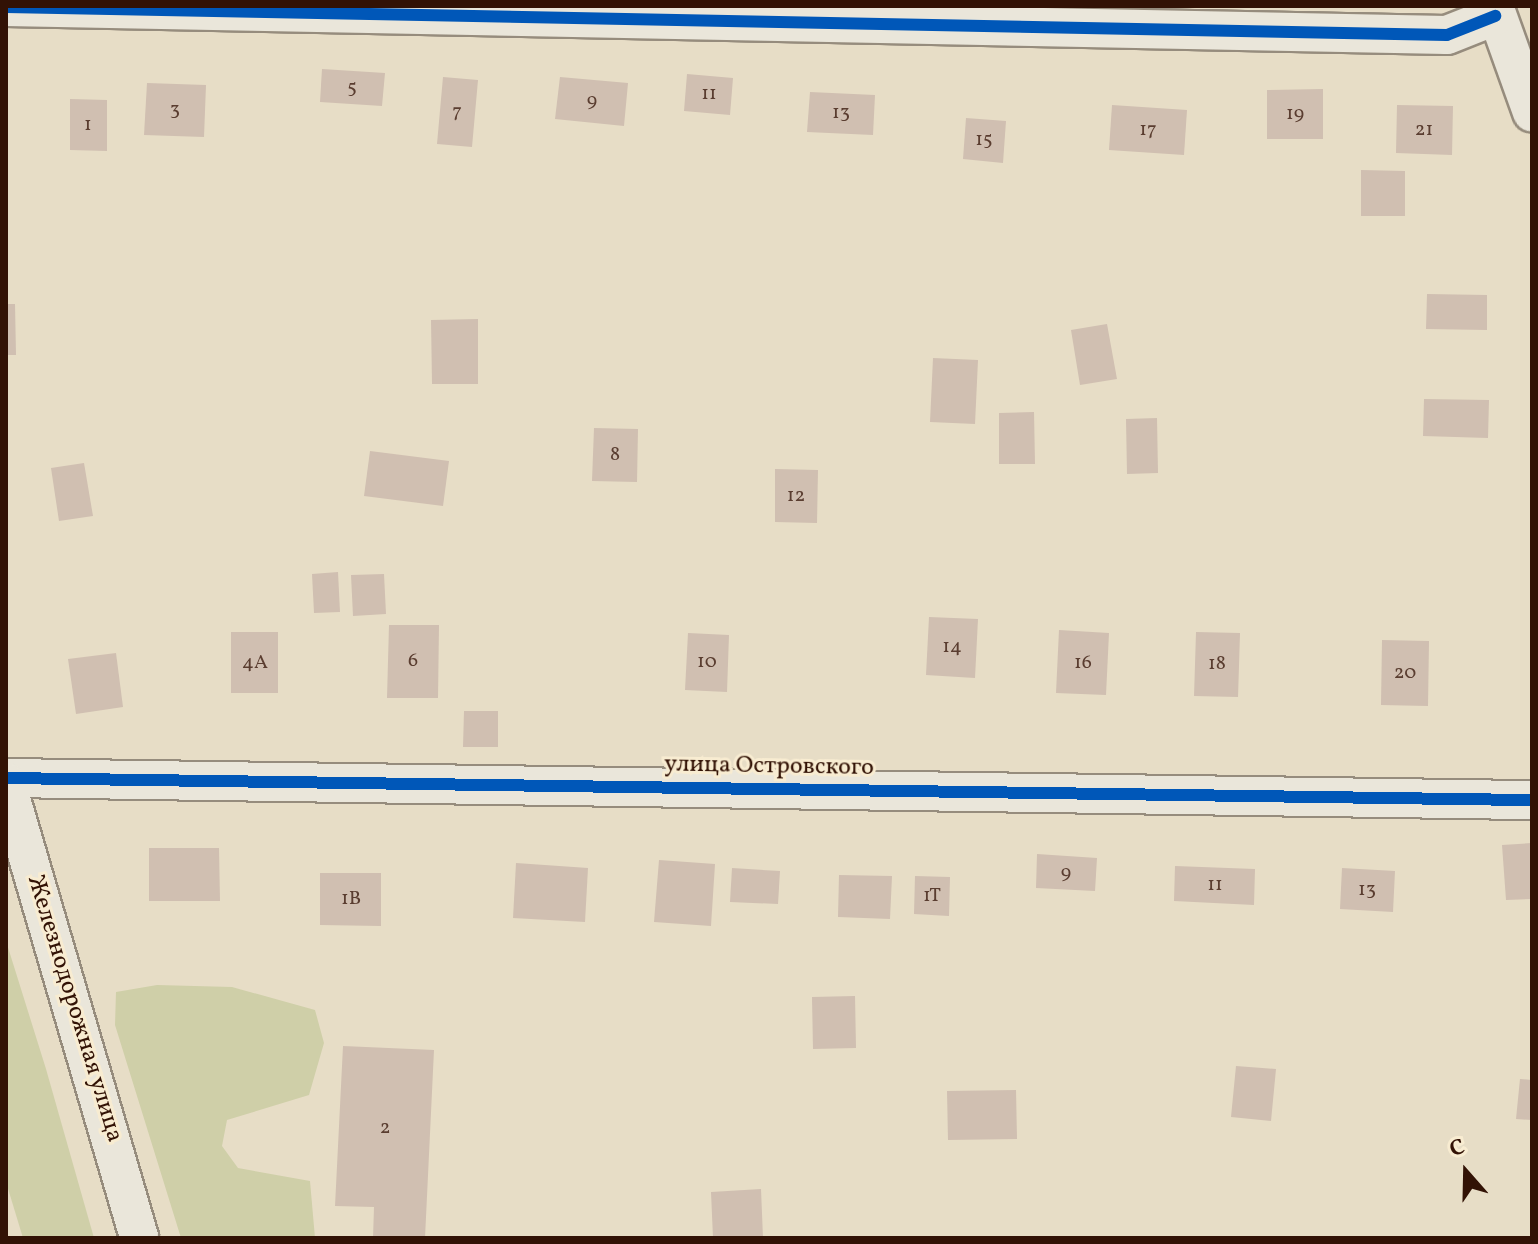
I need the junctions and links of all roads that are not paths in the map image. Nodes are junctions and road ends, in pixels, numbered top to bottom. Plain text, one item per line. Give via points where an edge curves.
1 (6, 7) edge
2 (1495, 11) edge
3 (1532, 112) edge
4 (6, 780) edge
5 (1532, 800) edge
6 (139, 1238) edge

1 - 2 street via 1447,35
2 - 3 street
4 - 5 street, улица Островского
4 - 6 street, Железнодорожная улица

